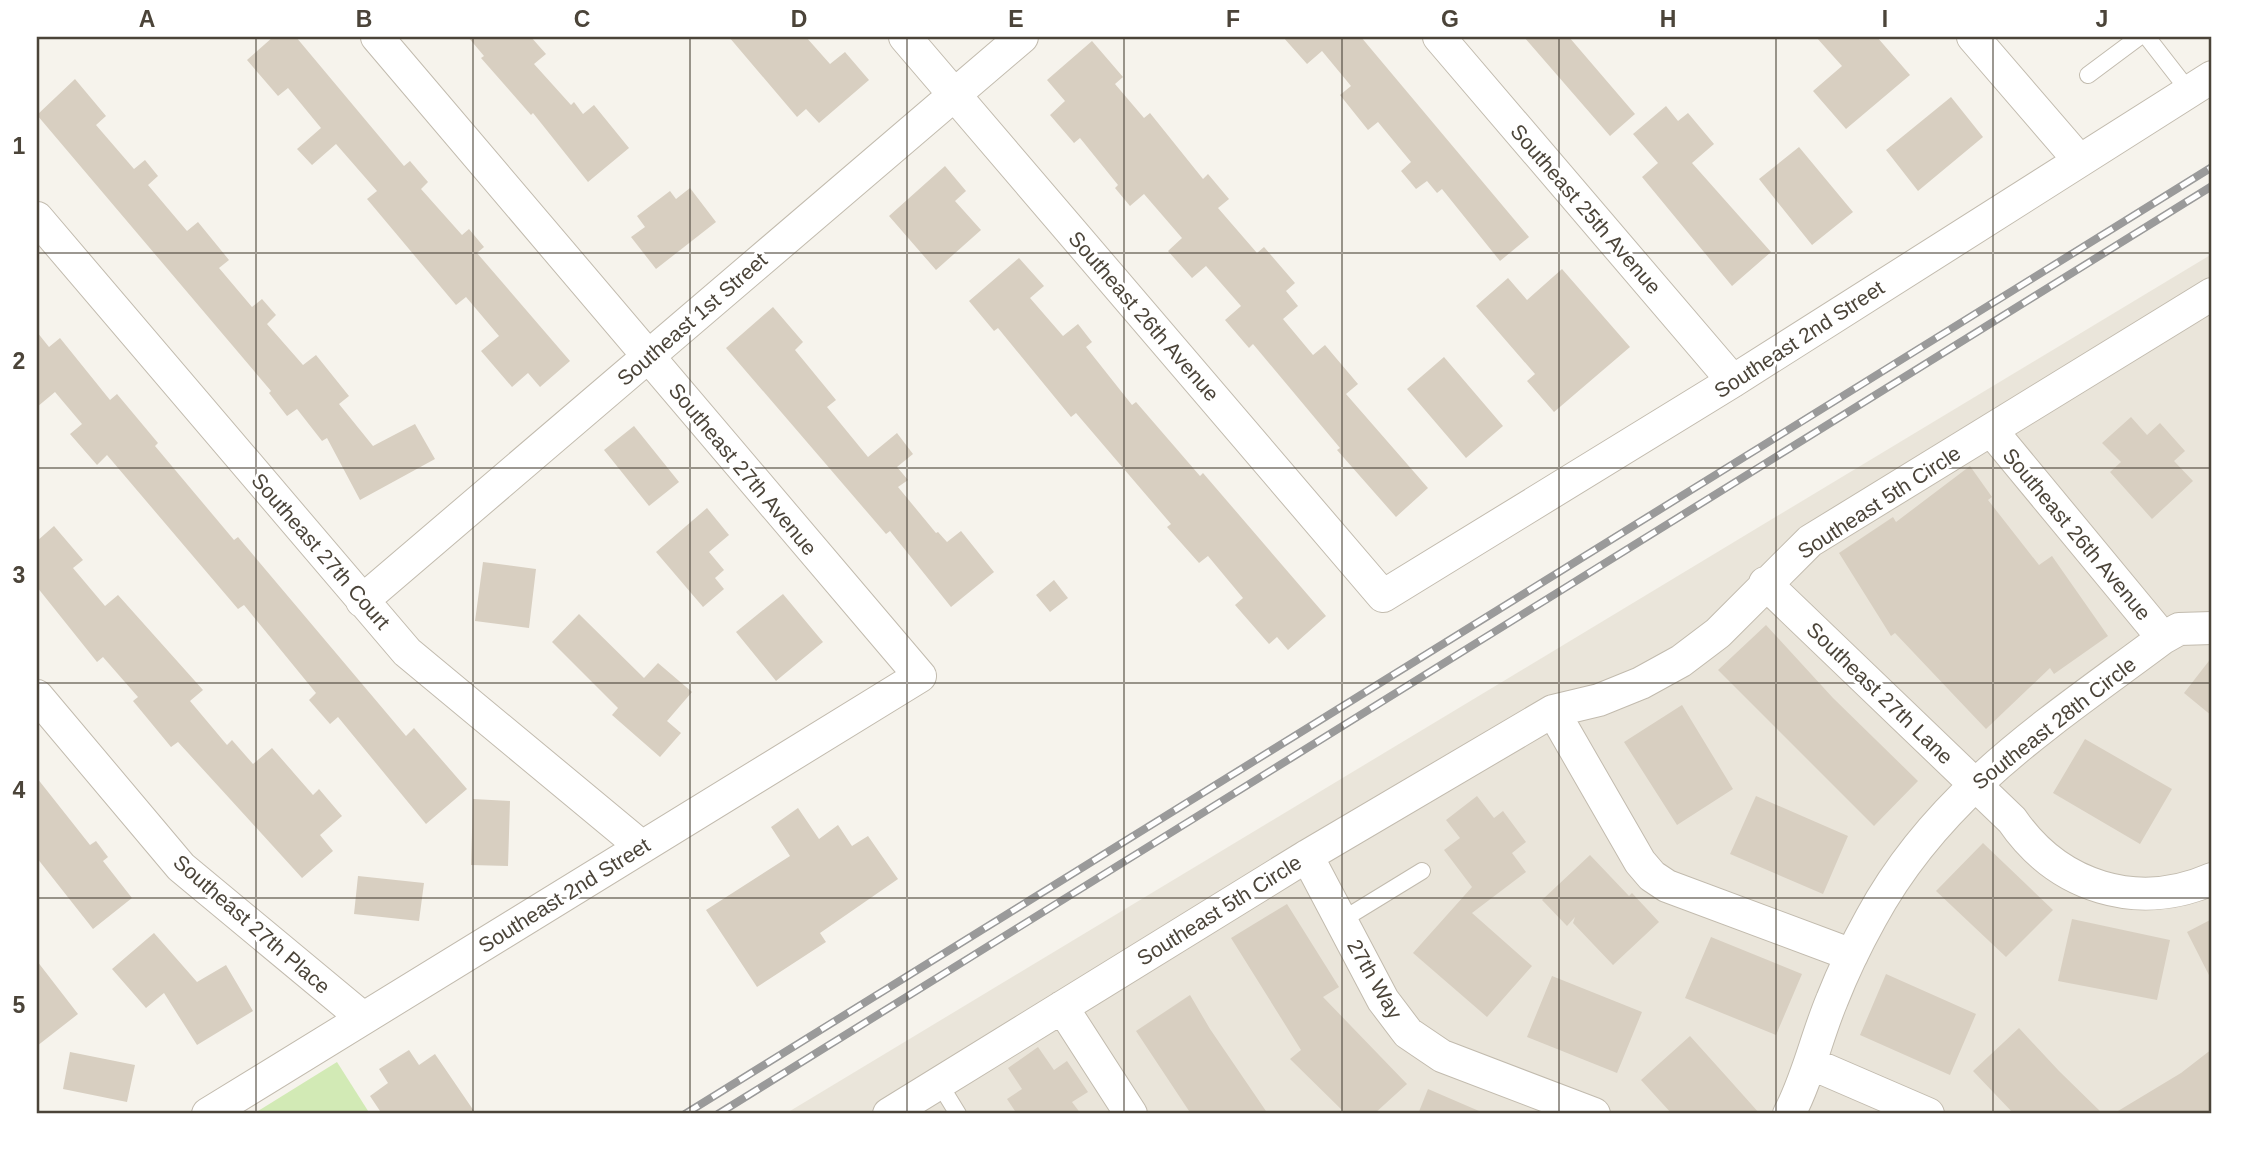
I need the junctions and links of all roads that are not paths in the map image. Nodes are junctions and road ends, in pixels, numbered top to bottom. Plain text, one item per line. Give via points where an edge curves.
1 (377, 37) edge
2 (905, 37) edge
3 (1022, 37) edge
4 (1439, 37) edge
5 (1973, 37) edge
6 (2139, 37) edge
7 (2147, 37) edge
8 (2088, 75) dead end
9 (2201, 84) edge
10 (954, 94) junction
11 (2079, 160) junction
12 (37, 218) edge
13 (2212, 294) edge
14 (648, 356) junction
15 (1734, 382) junction
16 (1991, 430) junction
17 (1765, 583) junction
18 (1383, 596) joint
19 (362, 601) junction
20 (2212, 628) edge
21 (2163, 638) junction
22 (920, 676) joint
23 (37, 695) edge
24 (1553, 711) junction
25 (1973, 783) junction
26 (642, 847) junction
27 (1307, 856) junction
28 (1422, 871) dead end
29 (2212, 879) edge
30 (1342, 920) junction
31 (1852, 955) junction
32 (1062, 1007) junction
33 (363, 1018) junction
34 (1810, 1063) junction
35 (939, 1083) junction
36 (208, 1114) edge
37 (889, 1114) edge
38 (958, 1114) edge
39 (1131, 1114) edge
40 (1594, 1114) edge
41 (1789, 1114) edge
42 (1928, 1114) edge

1 - 14 street, Southeast 27th Avenue
2 - 10 street, Southeast 26th Avenue
3 - 10 street, Southeast 1st Street
4 - 15 street, Southeast 25th Avenue
5 - 11 street
6 - 8 lane
7 - 9 lane
9 - 11 street, Southeast 2nd Street
10 - 14 street, Southeast 1st Street
10 - 18 street, Southeast 26th Avenue
11 - 15 street, Southeast 2nd Street
12 - 19 street, Southeast 27th Court
13 - 16 street, Southeast 5th Circle
14 - 19 street, Southeast 1st Street
14 - 22 street, Southeast 27th Avenue
15 - 18 street, Southeast 2nd Street
16 - 17 street, Southeast 5th Circle via 1810,541
16 - 21 street, Southeast 26th Avenue
17 - 24 street, Southeast 5th Circle via 1718,632 1681,660 1642,683
17 - 25 street, Southeast 27th Lane
19 - 26 street, Southeast 27th Court via 407,652
20 - 21 street, Southeast 28th Circle via 2179,629
21 - 25 street, Southeast 28th Circle
22 - 26 street, Southeast 2nd Street
23 - 33 street, Southeast 27th Place via 181,867
24 - 27 street, Southeast 5th Circle
24 - 31 street via 1652,876 1667,886
25 - 29 street, Southeast 27th Lane via 2036,850 2085,882 2122,893 2161,894
25 - 31 street, Southeast 28th Circle via 1912,850
26 - 33 street, Southeast 2nd Street
27 - 30 street, 27th Way
27 - 32 street, Southeast 5th Circle
28 - 30 lane
30 - 40 street, 27th Way via 1394,1017 1424,1046
31 - 34 street, Southeast 28th Circle
32 - 35 street, Southeast 5th Circle
32 - 39 street
33 - 36 street, Southeast 2nd Street
34 - 41 street, Southeast 28th Circle
34 - 42 street
35 - 37 street, Southeast 5th Circle
35 - 38 lane

